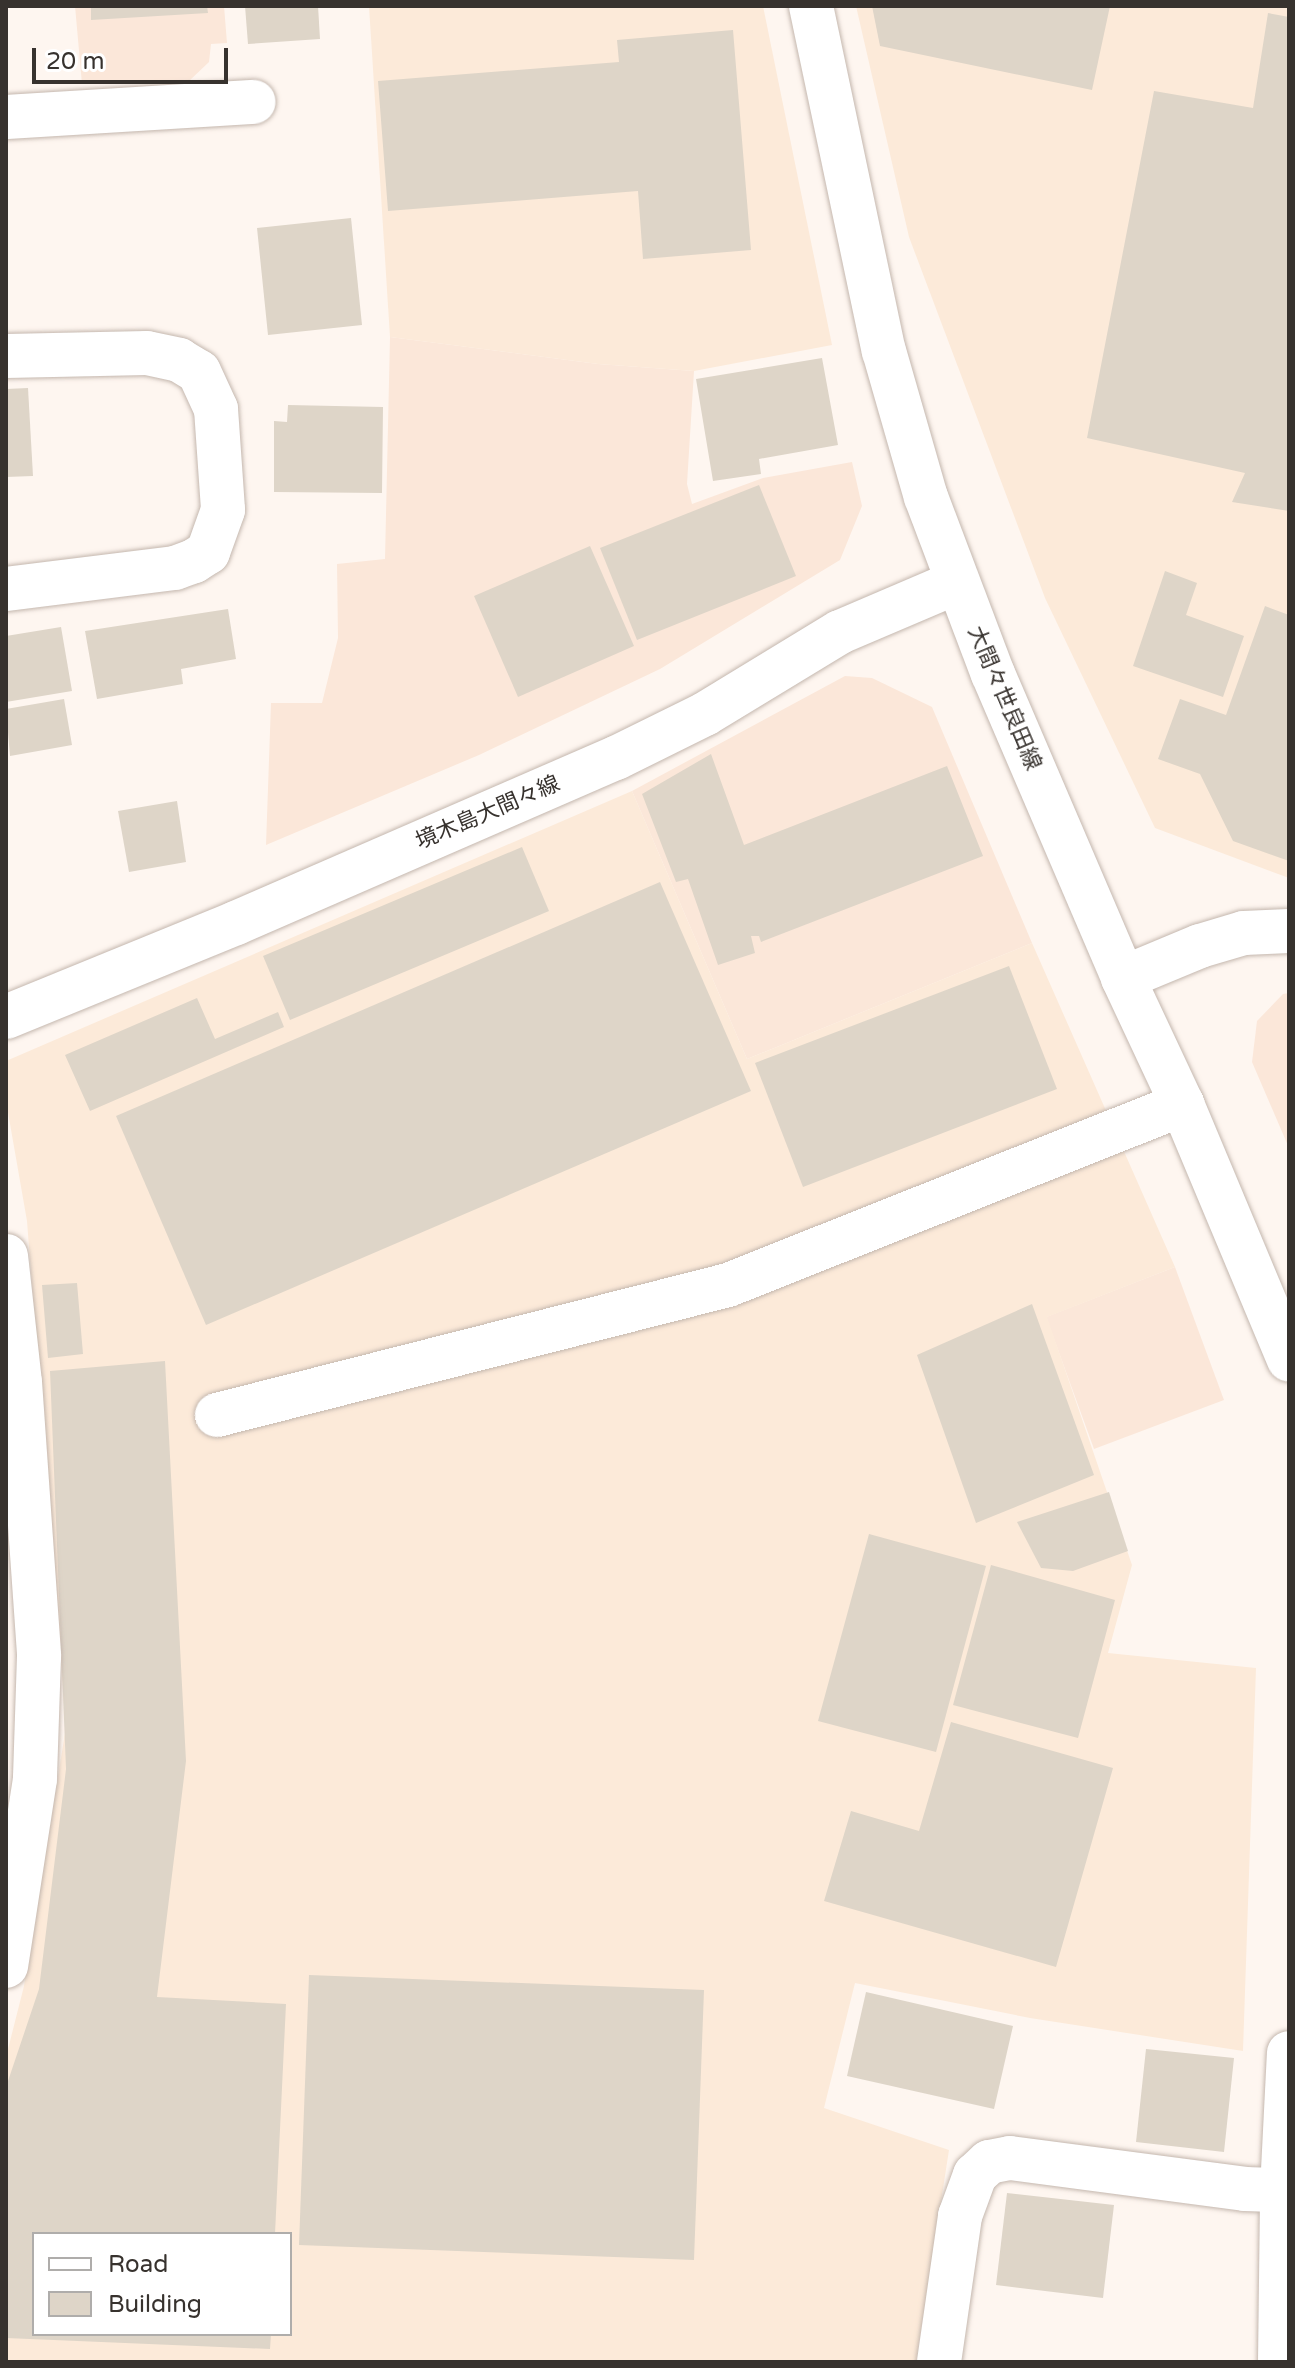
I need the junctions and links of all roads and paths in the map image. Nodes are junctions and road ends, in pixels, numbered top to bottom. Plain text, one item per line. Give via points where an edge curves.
1 (811, 6) edge
2 (254, 102) dead end
3 (6, 117) edge
4 (6, 356) edge
5 (957, 582) junction
6 (6, 589) edge
7 (1289, 931) edge
8 (1123, 978) junction
9 (6, 1017) edge
10 (1182, 1104) junction
11 (6, 1256) edge
12 (1289, 1360) edge
13 (217, 1415) dead end
14 (6, 1966) edge
15 (1289, 2053) edge
16 (1282, 2190) junction
17 (939, 2362) edge
18 (1280, 2362) edge

1 - 5 main road, 大間々世良田線 via 884,351
2 - 3 main road
4 - 6 main road via 147,353 179,360 199,372 216,409 223,510 208,552 175,568
5 - 8 main road, 大間々世良田線
5 - 9 main road, 境木島大間々線 via 840,632 705,714 616,758
7 - 8 main road via 1244,933
8 - 10 main road, 大間々世良田線
10 - 12 main road, 大間々世良田線
10 - 13 main road via 728,1285
11 - 14 main road via 39,1656 35,1779
15 - 16 main road
16 - 17 main road via 1010,2158 989,2162 975,2175 960,2216
16 - 18 main road

